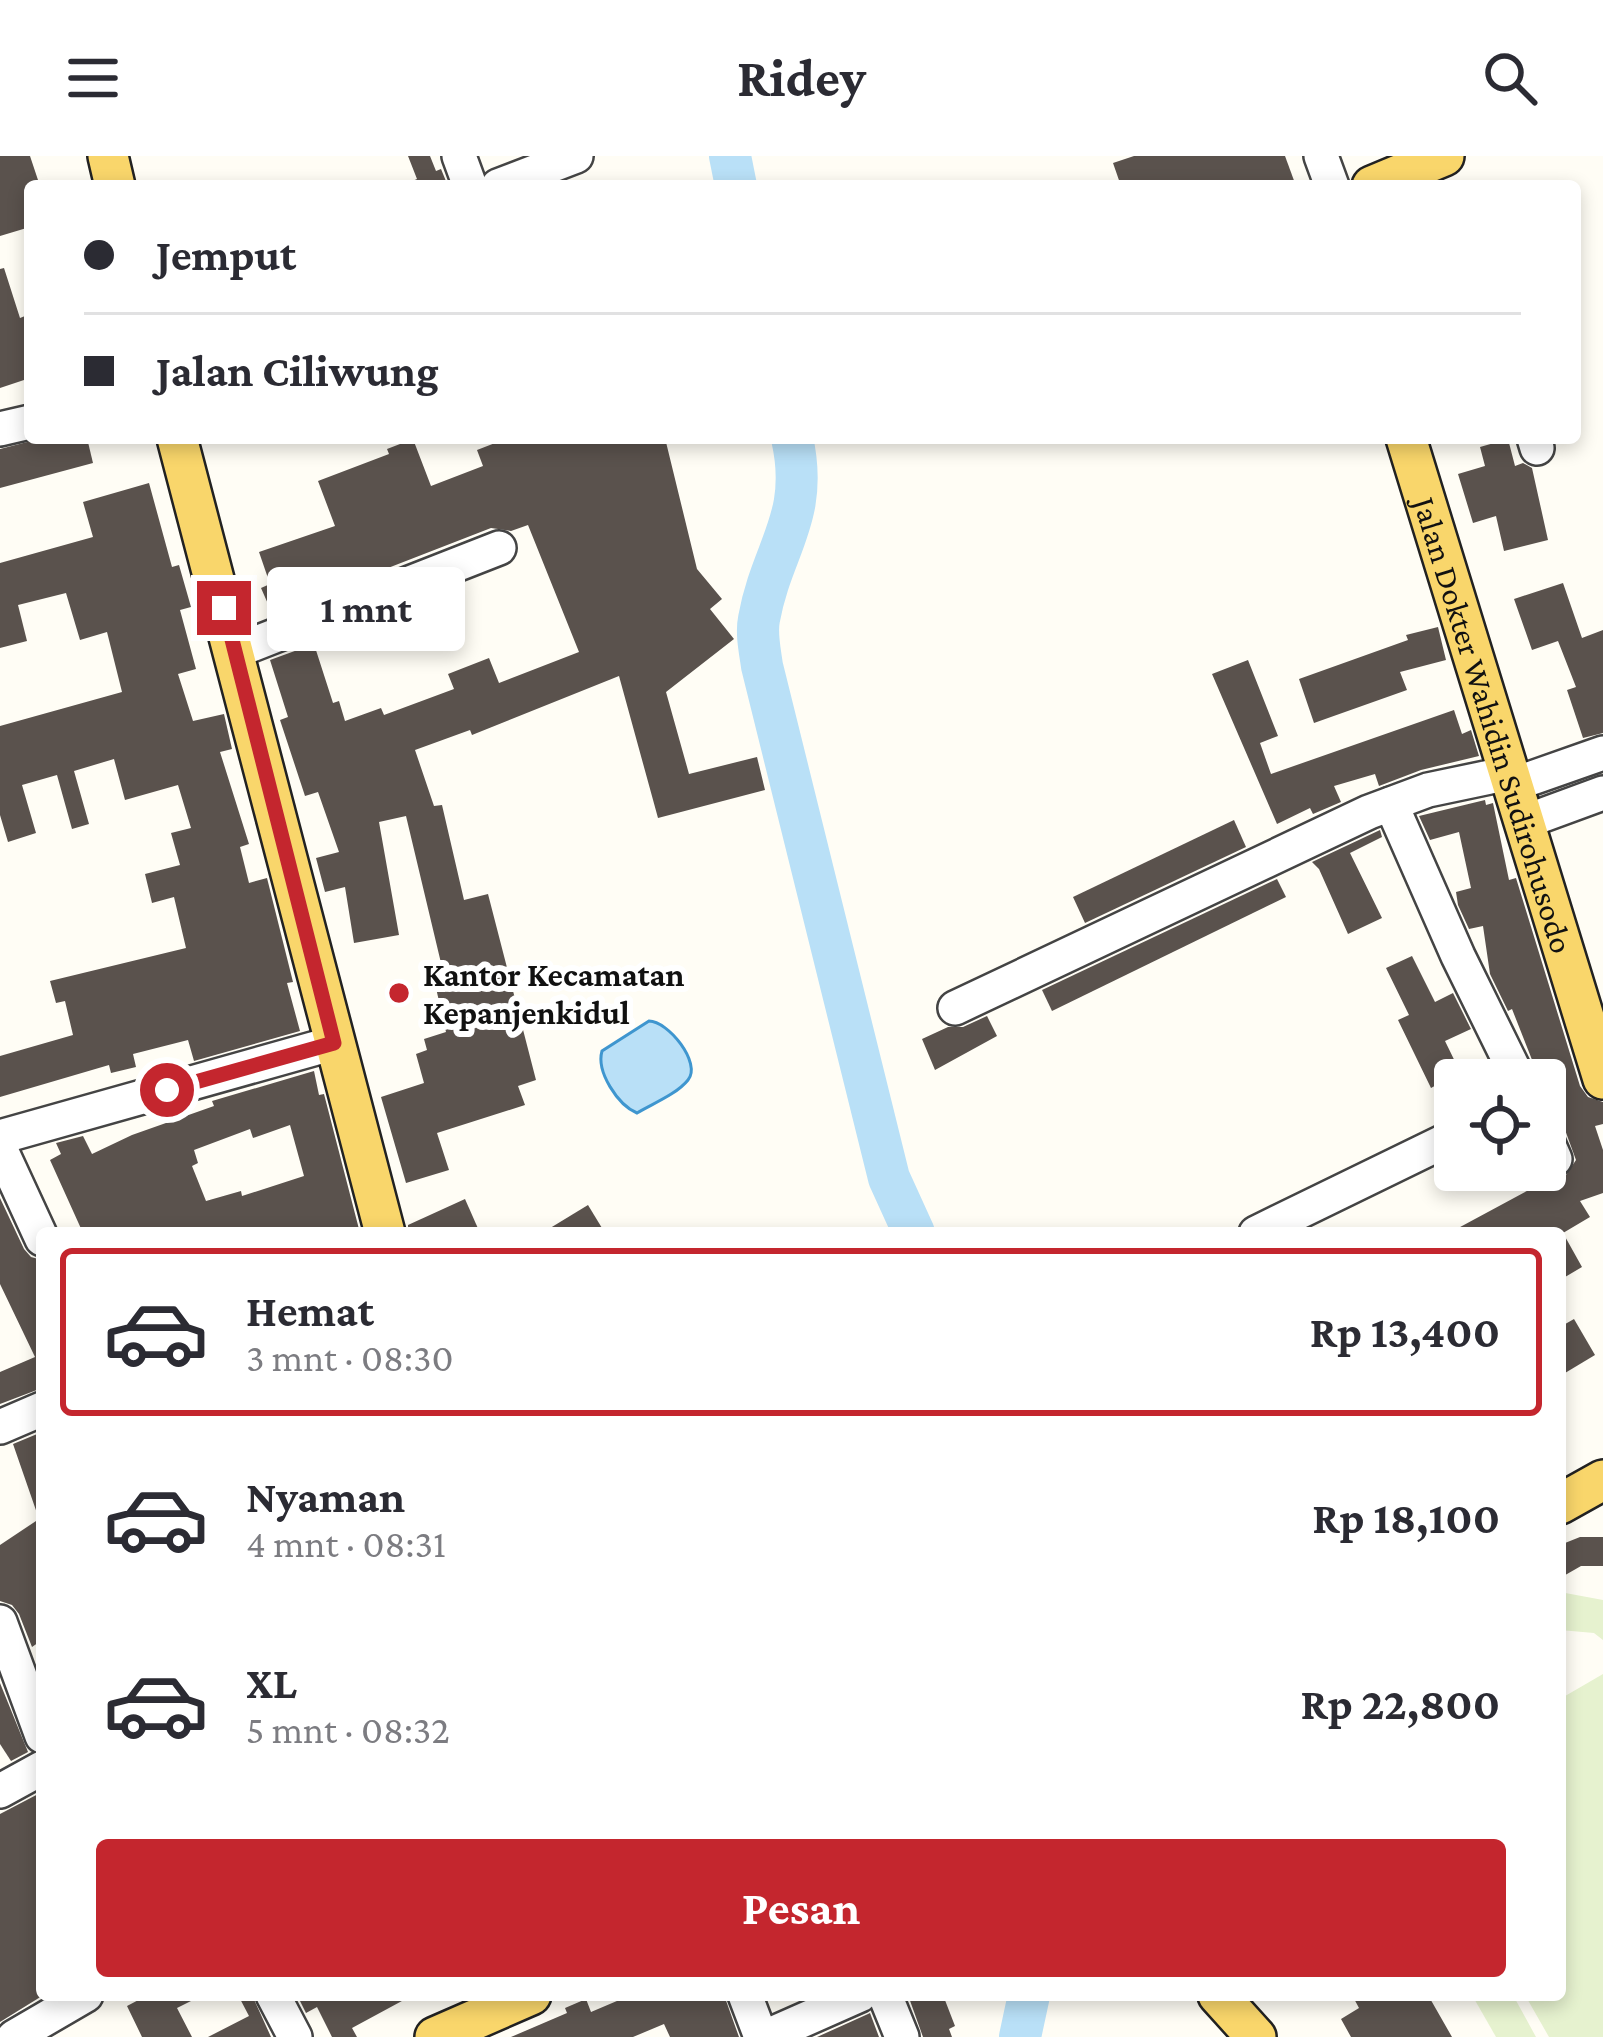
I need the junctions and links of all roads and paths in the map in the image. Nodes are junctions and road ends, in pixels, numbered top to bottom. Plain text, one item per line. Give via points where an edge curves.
1 (576, 156) edge
2 (1443, 156) edge
3 (514, 180) edge
4 (1386, 180) edge
5 (179, 444) edge
6 (1408, 444) edge
7 (499, 548) dead end
8 (236, 651) junction
9 (1603, 753) edge
10 (1603, 793) edge
11 (1515, 794) junction
12 (1391, 804) junction
13 (955, 1008) dead end
14 (334, 1043) junction
15 (1510, 1059) edge
16 (1603, 1079) edge
17 (0, 1137) edge
18 (1434, 1146) edge
19 (0, 1148) edge
20 (36, 1227) edge
21 (383, 1227) edge
22 (1268, 1227) edge
23 (36, 1412) edge
24 (0, 1427) edge
25 (1603, 1480) edge
26 (1566, 1501) edge
27 (0, 1622) edge
28 (36, 1720) edge
29 (36, 1771) edge
30 (0, 1791) edge
31 (76, 2001) edge
32 (276, 2001) edge
33 (517, 2001) edge
34 (748, 2001) edge
35 (846, 2001) edge
36 (887, 2001) edge
37 (1223, 2001) edge
38 (14, 2037) edge
39 (295, 2037) edge
40 (435, 2037) edge
41 (763, 2037) edge
42 (902, 2037) edge
43 (1256, 2037) edge

1 - 3 street
2 - 4 main road
5 - 8 main road
6 - 11 main road, Jalan Dokter Wahidin Sudirohusodo
7 - 8 street
8 - 14 main road
9 - 11 street
10 - 11 street
11 - 12 street via 1428,790
11 - 16 main road, Jalan Dokter Wahidin Sudirohusodo
12 - 13 street
12 - 15 street
14 - 17 street
14 - 21 main road
18 - 22 street
19 - 20 street
23 - 24 street
25 - 26 main road
27 - 28 street
29 - 30 street
31 - 38 street
32 - 39 street
33 - 40 main road
34 - 41 street
35 - 41 street
36 - 42 street
37 - 43 main road

